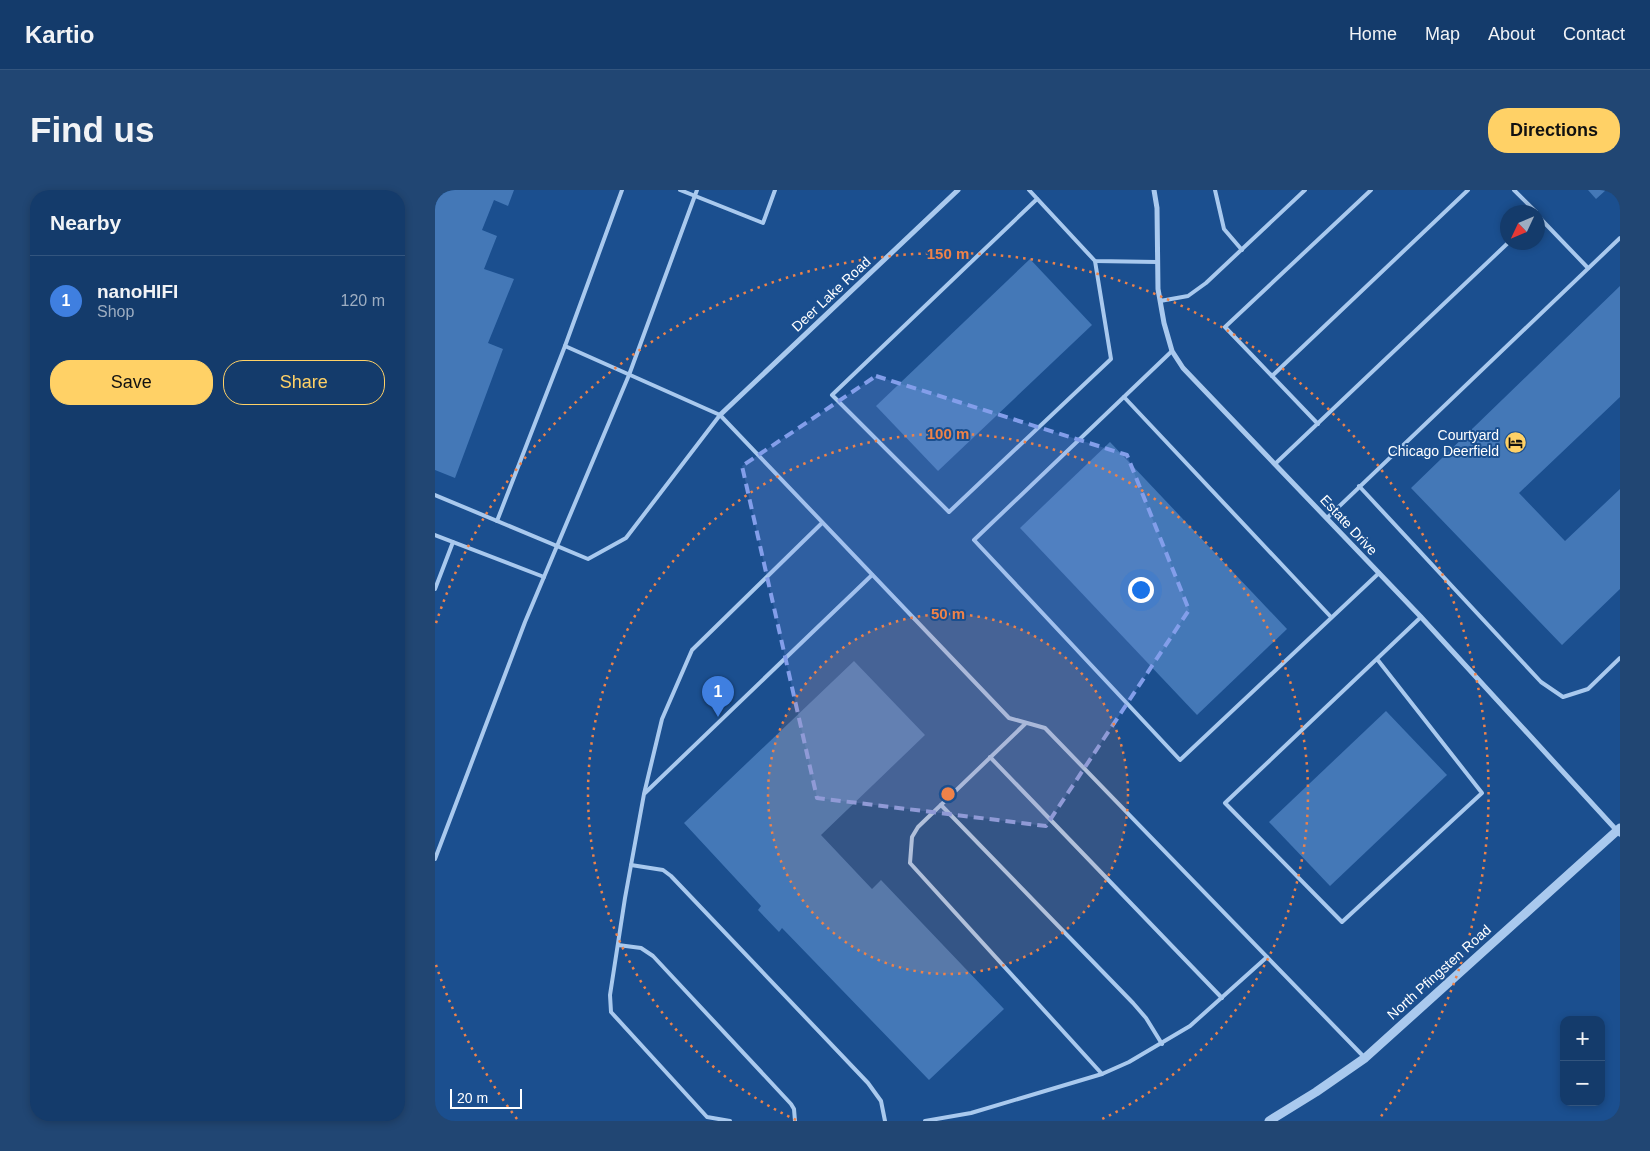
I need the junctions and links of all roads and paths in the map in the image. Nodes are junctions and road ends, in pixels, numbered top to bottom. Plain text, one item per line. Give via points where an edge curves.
1 (622, 190) edge
2 (681, 190) edge
3 (697, 190) edge
4 (775, 190) edge
5 (958, 190) edge
6 (1029, 190) edge
7 (1154, 190) edge
8 (1215, 190) edge
9 (1305, 190) edge
10 (1371, 190) edge
11 (1468, 190) edge
12 (1514, 190) edge
13 (695, 196) junction
14 (1037, 199) junction
15 (1528, 205) edge
16 (1545, 222) edge
17 (1620, 238) edge
18 (1241, 250) junction
19 (1501, 250) edge
20 (1095, 261) junction
21 (1157, 262) junction
22 (1588, 268) junction
23 (1160, 301) junction
24 (565, 346) junction
25 (1172, 351) junction
26 (629, 375) junction
27 (1272, 376) junction
28 (1124, 397) junction
29 (720, 415) junction
30 (1318, 424) junction
31 (1275, 464) junction
32 (1359, 486) junction
33 (435, 495) edge
34 (1327, 518) junction
35 (497, 521) junction
36 (823, 523) junction
37 (435, 535) edge
38 (453, 542) junction
39 (557, 546) junction
40 (1379, 573) junction
41 (872, 575) junction
42 (544, 577) junction
43 (435, 589) edge
44 (1331, 617) junction
45 (1421, 617) junction
46 (1620, 658) edge
47 (1377, 660) junction
48 (1026, 723) junction
49 (990, 758) junction
50 (644, 794) junction
51 (941, 805) junction
52 (1619, 829) edge
53 (435, 859) edge
54 (631, 865) junction
55 (618, 945) junction
56 (1267, 958) junction
57 (1222, 998) junction
58 (1162, 1044) junction
59 (1365, 1058) junction
60 (1102, 1074) junction
61 (730, 1121) edge
62 (795, 1121) edge
63 (885, 1121) edge
64 (925, 1121) edge
65 (1269, 1121) edge

1 - 24 lane
2 - 13 lane
3 - 13 lane
4 - 13 lane via 763,223
5 - 29 street, Deer Lake Road
6 - 14 lane
7 - 21 street, Estate Drive
8 - 18 lane via 1224,229
9 - 18 lane
10 - 27 lane via 1225,327
11 - 27 lane
12 - 15 lane
13 - 26 lane
14 - 20 lane
14 - 20 lane via 832,394 949,512 1111,359
16 - 22 lane
17 - 22 lane
18 - 23 lane via 1188,296
19 - 30 lane
20 - 21 lane
21 - 23 street, Estate Drive
22 - 32 lane
23 - 25 street, Estate Drive
24 - 26 lane
24 - 35 lane
25 - 28 lane
25 - 31 street, Estate Drive via 1183,368
26 - 29 lane
26 - 39 lane
27 - 30 lane
28 - 44 lane
28 - 44 lane via 974,540 1180,760
29 - 36 lane
29 - 39 lane via 626,538 588,559
30 - 31 lane
31 - 34 street, Estate Drive
32 - 34 lane
32 - 46 lane via 1541,682 1556,692 1563,696 1588,689
33 - 35 lane
34 - 40 street, Estate Drive
35 - 39 lane
36 - 41 lane
36 - 50 lane via 692,650 662,719
37 - 38 lane
38 - 42 lane
38 - 43 lane
39 - 42 lane
40 - 44 lane
40 - 45 street, Estate Drive
41 - 48 lane via 1009,718
41 - 50 lane
42 - 53 lane
45 - 47 lane
45 - 52 street, Estate Drive
47 - 47 lane via 1225,803 1342,922 1482,793
48 - 49 lane
48 - 56 lane via 1045,728
49 - 51 lane
49 - 57 lane
50 - 54 lane
51 - 58 lane via 1133,1003
51 - 60 lane via 918,827 913,837 910,863
52 - 59 street, North Pfingsten Road
54 - 55 lane
54 - 63 lane via 663,870 671,876 868,1083 881,1101
55 - 61 lane via 610,995 611,1012 707,1117
55 - 62 lane via 641,948 653,956 791,1104
56 - 57 lane
56 - 59 lane
57 - 58 lane via 1190,1026
58 - 60 lane
59 - 65 street, North Pfingsten Road
60 - 64 lane via 971,1113

